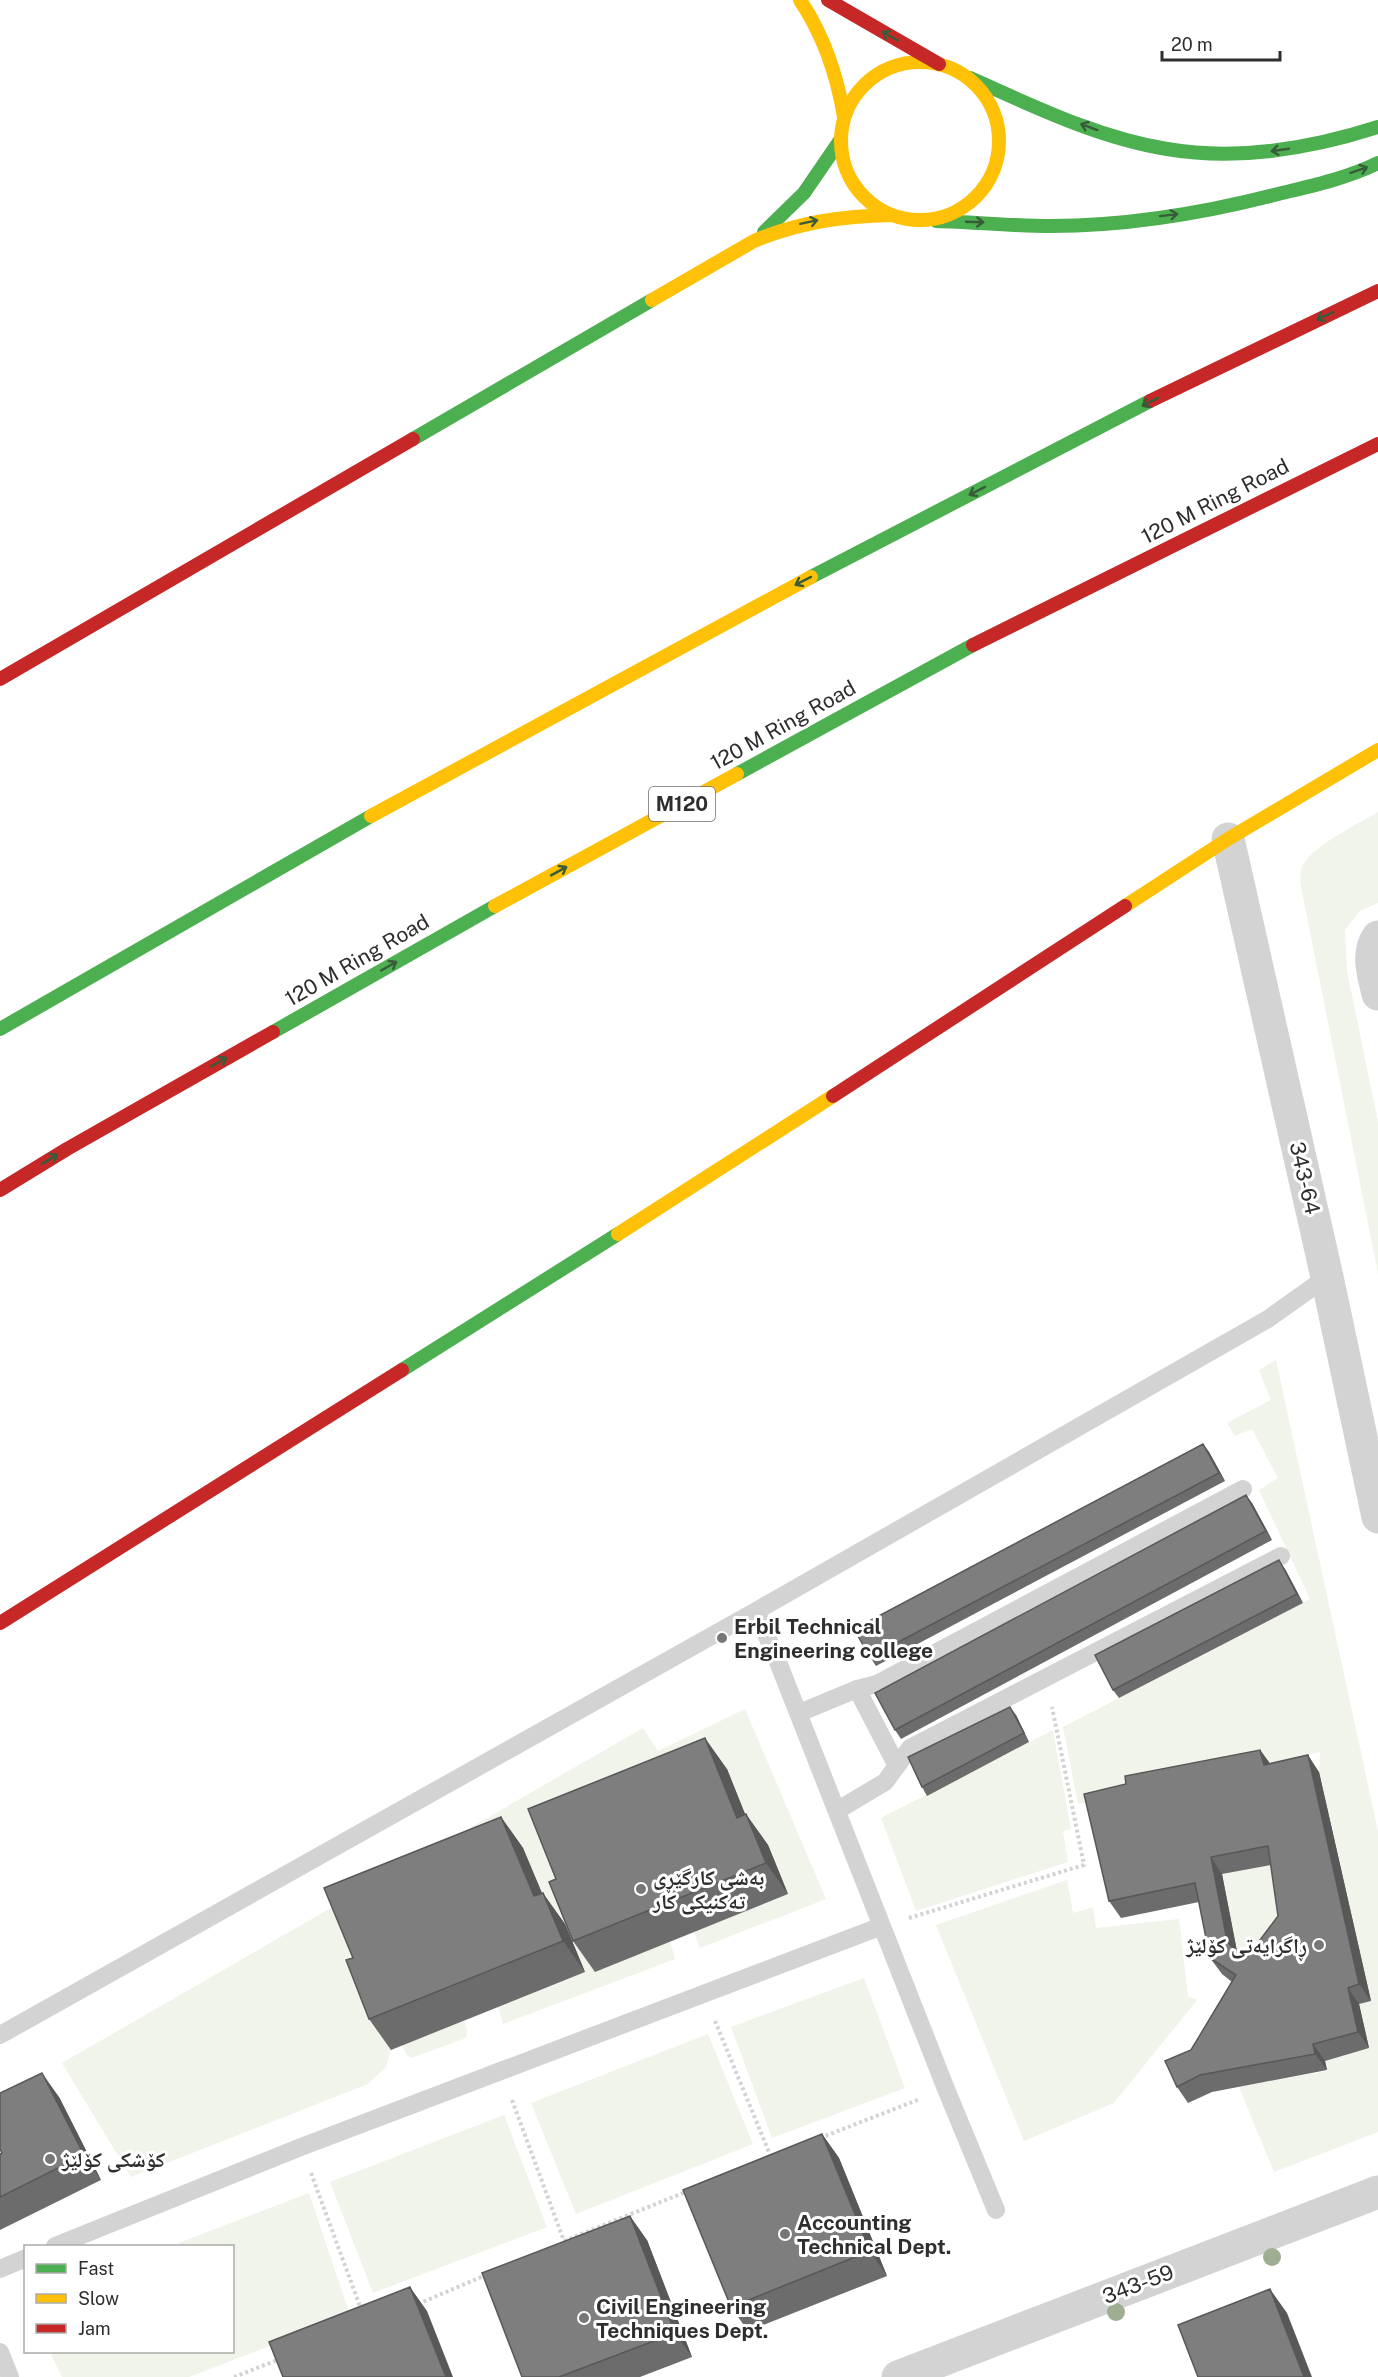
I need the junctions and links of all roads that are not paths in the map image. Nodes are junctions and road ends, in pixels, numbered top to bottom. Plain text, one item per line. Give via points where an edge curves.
1 (800, 0) edge
2 (828, 0) edge
3 (940, 65) junction
4 (963, 75) junction
5 (844, 117) junction
6 (1378, 127) edge
7 (841, 139) junction
8 (1378, 163) edge
9 (892, 215) junction
10 (917, 220) junction
11 (754, 241) junction
12 (1378, 291) edge
13 (1378, 444) edge
14 (0, 679) edge
15 (1378, 750) edge
16 (1228, 838) junction
17 (1378, 937) edge
18 (1378, 994) edge
19 (0, 1029) edge
20 (0, 1190) edge
21 (1327, 1277) junction
22 (1243, 1489) dead end
23 (1378, 1517) edge
24 (1281, 1556) dead end
25 (756, 1611) junction
26 (0, 1623) edge
27 (857, 1689) junction
28 (799, 1713) junction
29 (897, 1766) junction
30 (838, 1810) junction
31 (882, 1926) junction
32 (0, 2035) edge
33 (1378, 2192) edge
34 (996, 2210) dead end
35 (60, 2245) edge
36 (24, 2259) edge
37 (0, 2269) edge
38 (0, 2352) edge
39 (10, 2377) edge
40 (898, 2377) edge

1 - 5 main road via 832,62
3 -> 2 main road
3 - 4 main road
3 - 5 main road via 916,63 882,72 855,95
6 -> 4 main road via 1354,136 1252,154 1167,149 1084,126
4 - 10 main road via 982,93 995,115 999,140 995,166 984,188 965,206 942,217
5 - 7 main road
7 - 9 main road via 844,164 854,185 870,203
7 - 11 main road via 804,193
10 -> 8 main road via 1052,226 1118,222 1267,198
9 - 10 main road
11 -> 9 main road via 816,220
11 - 14 main road
12 -> 19 main road via 1202,375 790,588 384,808
20 -> 13 main road, 120 M Ring Road / M120 via 505,900 978,642
15 - 16 main road
16 - 21 street, 343-64
16 - 26 main road via 660,1208
17 - 18 street via 1372,962
21 - 23 street, 343-64
21 - 25 lane via 1268,1319
22 - 27 lane via 877,1684
24 - 29 lane via 910,1748
25 - 28 lane
25 - 32 lane
27 - 28 lane
27 - 29 lane
28 - 30 lane
29 - 30 lane via 885,1782
30 - 31 lane
31 - 34 lane
31 - 35 lane via 301,2147
33 - 40 street, 343-59
36 - 37 lane
38 - 39 lane

